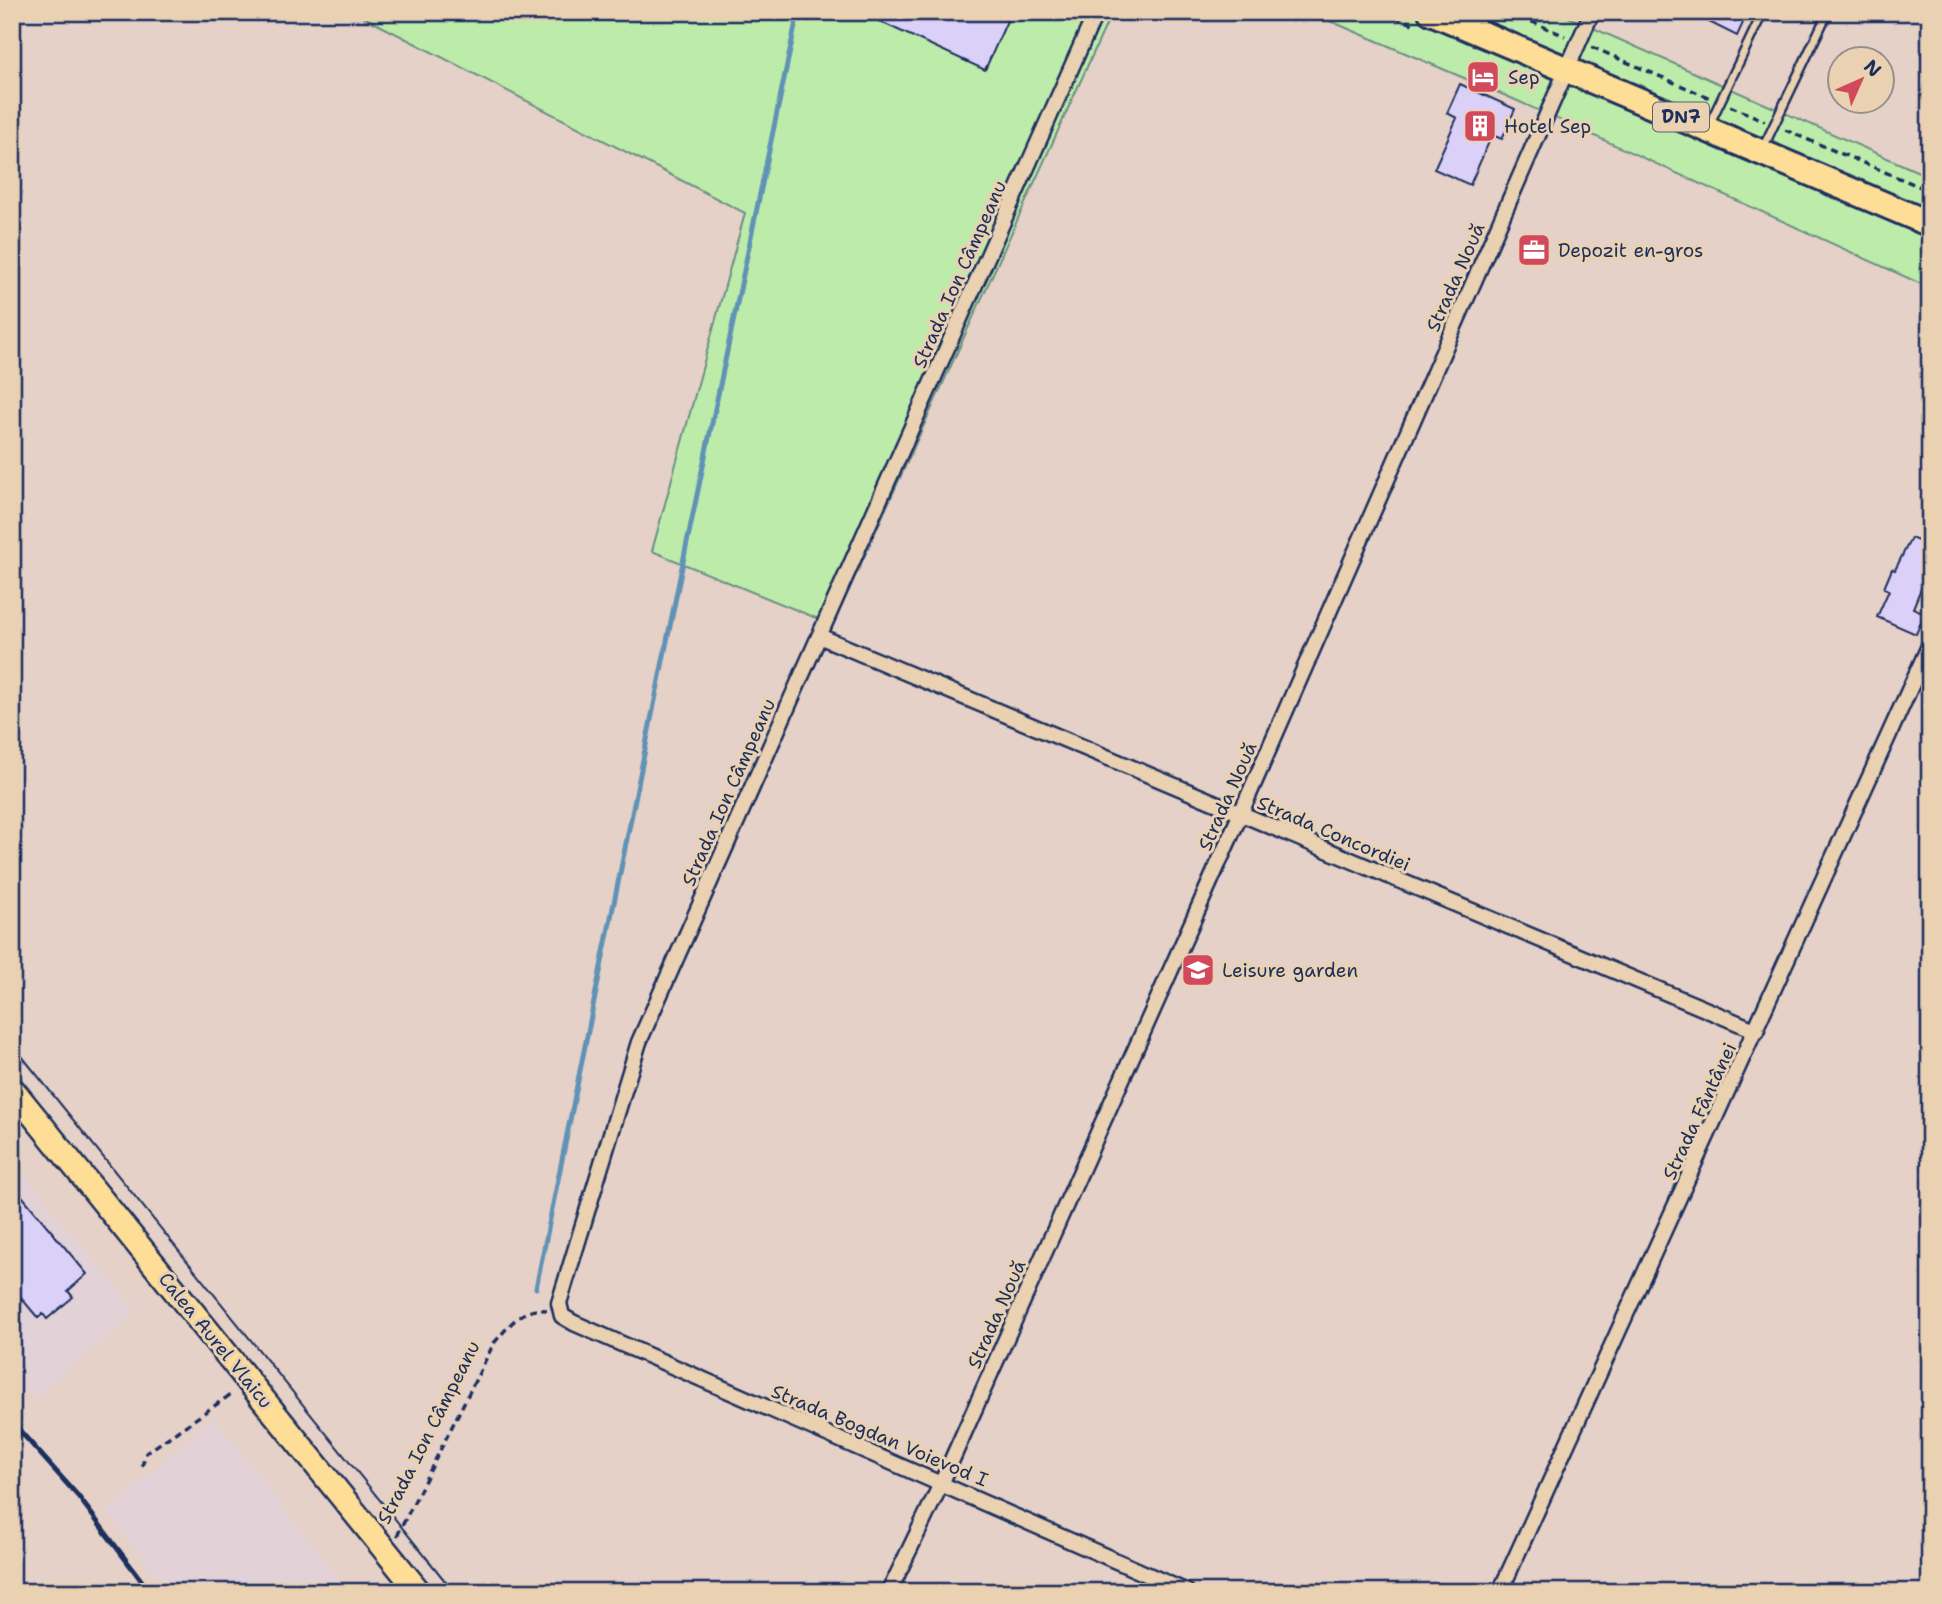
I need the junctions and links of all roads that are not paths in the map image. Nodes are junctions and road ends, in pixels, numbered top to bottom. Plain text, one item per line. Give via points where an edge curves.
1 (1097, 12) edge
2 (1431, 12) edge
3 (1592, 12) edge
4 (1763, 12) edge
5 (1828, 12) edge
6 (1567, 69) junction
7 (1708, 129) junction
8 (1761, 152) junction
9 (1930, 224) edge
10 (819, 636) junction
11 (1930, 644) edge
12 (1240, 815) junction
13 (1757, 1031) junction
14 (12, 1089) edge
15 (559, 1311) joint
16 (942, 1482) junction
17 (419, 1592) edge
18 (889, 1592) edge
19 (1187, 1592) edge
20 (1500, 1592) edge

1 - 10 street, Strada Ion Câmpeanu
2 - 6 highway, DN7
3 - 6 street, Strada Nouă
4 - 7 lane
5 - 8 lane
6 - 7 highway, DN7
6 - 12 street, Strada Nouă
7 - 8 highway, DN7
8 - 9 highway, DN7
10 - 12 street, Strada Concordiei
10 - 15 street, Strada Ion Câmpeanu via 630,1065
11 - 13 street, Strada Fântânei
12 - 13 street, Strada Concordiei
12 - 16 street, Strada Nouă
13 - 20 street, Strada Fântânei
14 - 17 main road, Calea Aurel Vlaicu
15 - 16 street, Strada Bogdan Voievod I via 574,1323
16 - 18 street, Strada Nouă
16 - 19 street, Strada Bogdan Voievod I

